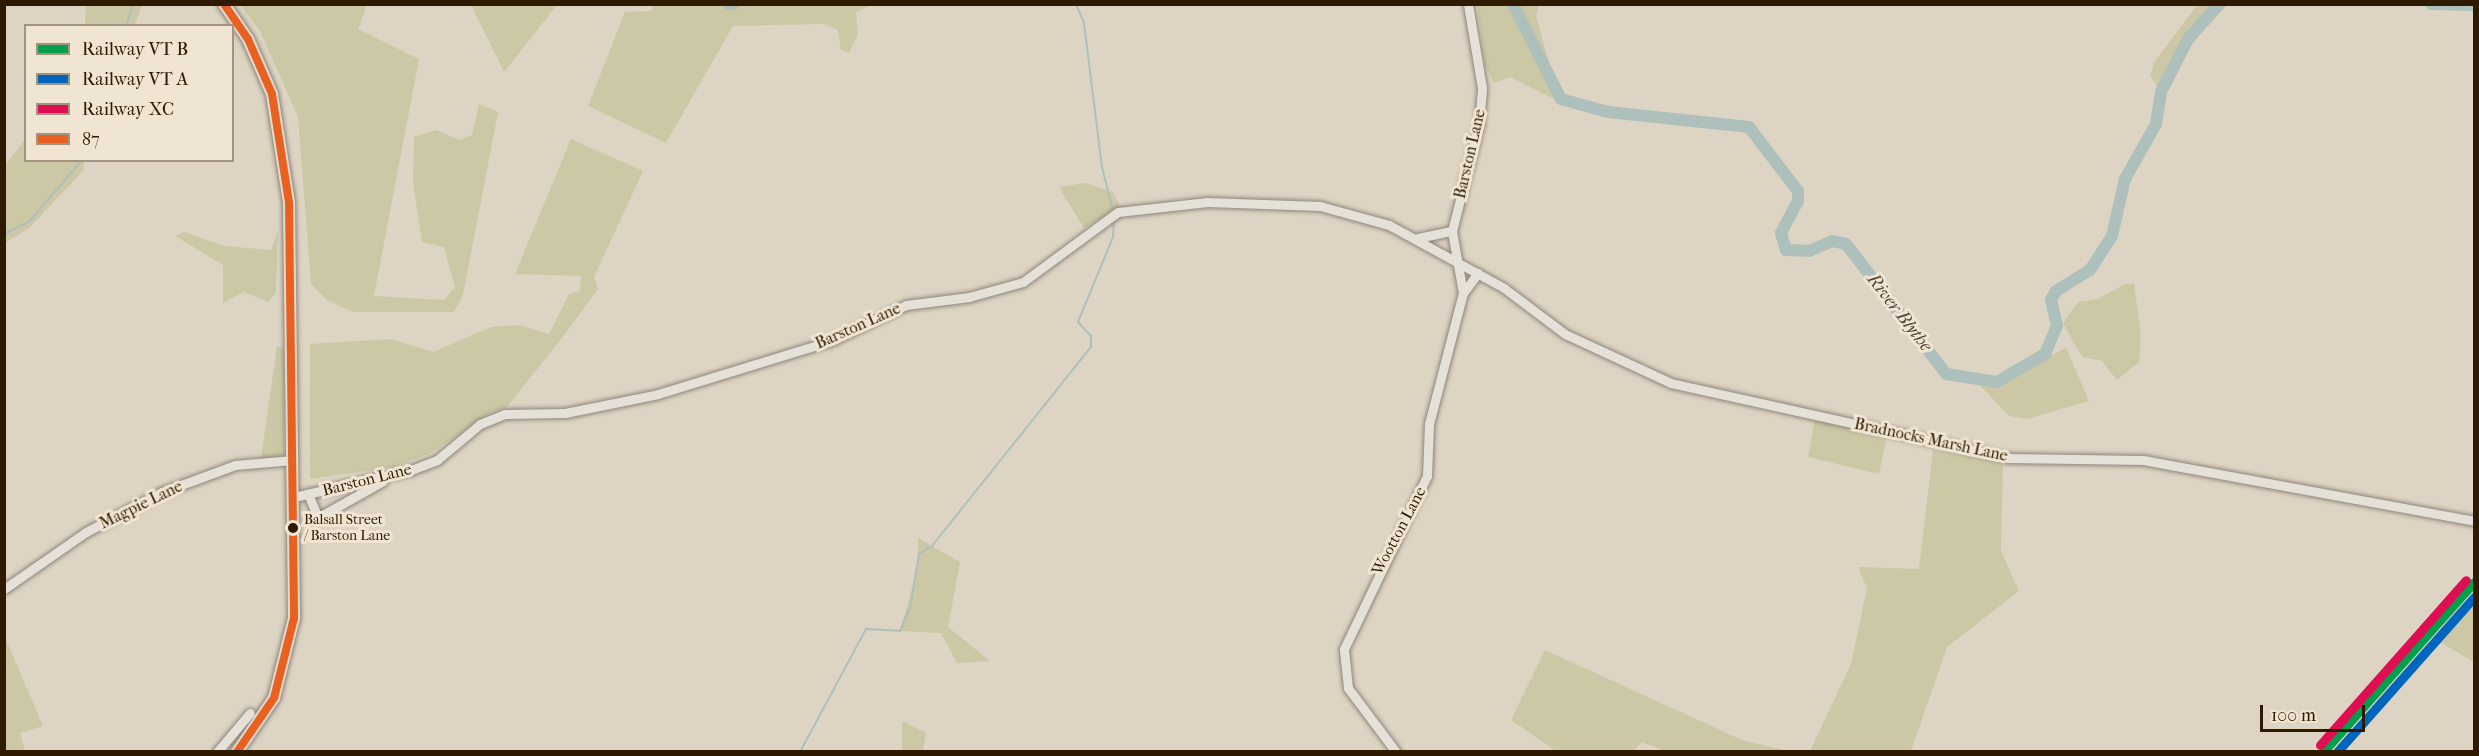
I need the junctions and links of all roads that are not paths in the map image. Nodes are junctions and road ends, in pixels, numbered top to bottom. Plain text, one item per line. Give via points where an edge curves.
1 (224, 4) edge
2 (1468, 4) edge
3 (1452, 231) junction
4 (1418, 238) junction
5 (1456, 262) junction
6 (1478, 273) junction
7 (1463, 293) junction
8 (293, 460) junction
9 (390, 477) junction
10 (308, 494) junction
11 (294, 497) junction
12 (2475, 521) edge
13 (4, 589) edge
14 (250, 713) dead end
15 (217, 752) edge
16 (237, 752) edge
17 (1396, 752) edge

1 - 8 main road via 266,76 284,148
2 - 3 street, Barston Lane via 1482,110
3 - 4 street
3 - 5 street, Barston Lane
4 - 5 street, Barston Lane
4 - 9 street, Barston Lane via 1353,214 1303,204 1176,203 1118,212 1023,282 969,297 906,305 833,340 658,394 565,413 492,418 437,460
5 - 6 street, Bradnocks Marsh Lane
5 - 7 street, Wootton Lane
6 - 7 street, Wootton Lane
6 - 12 street, Bradnocks Marsh Lane via 1565,334 1671,383 2009,458 2143,460
7 - 17 street, Wootton Lane via 1429,424 1427,476 1344,649 1348,688
8 - 11 main road
8 - 13 street, Magpie Lane via 235,465 162,492 86,532
9 - 10 street, Barston Lane
9 - 10 street via 315,520
10 - 11 street, Barston Lane
11 - 16 main road via 288,655 274,698
14 - 15 street

